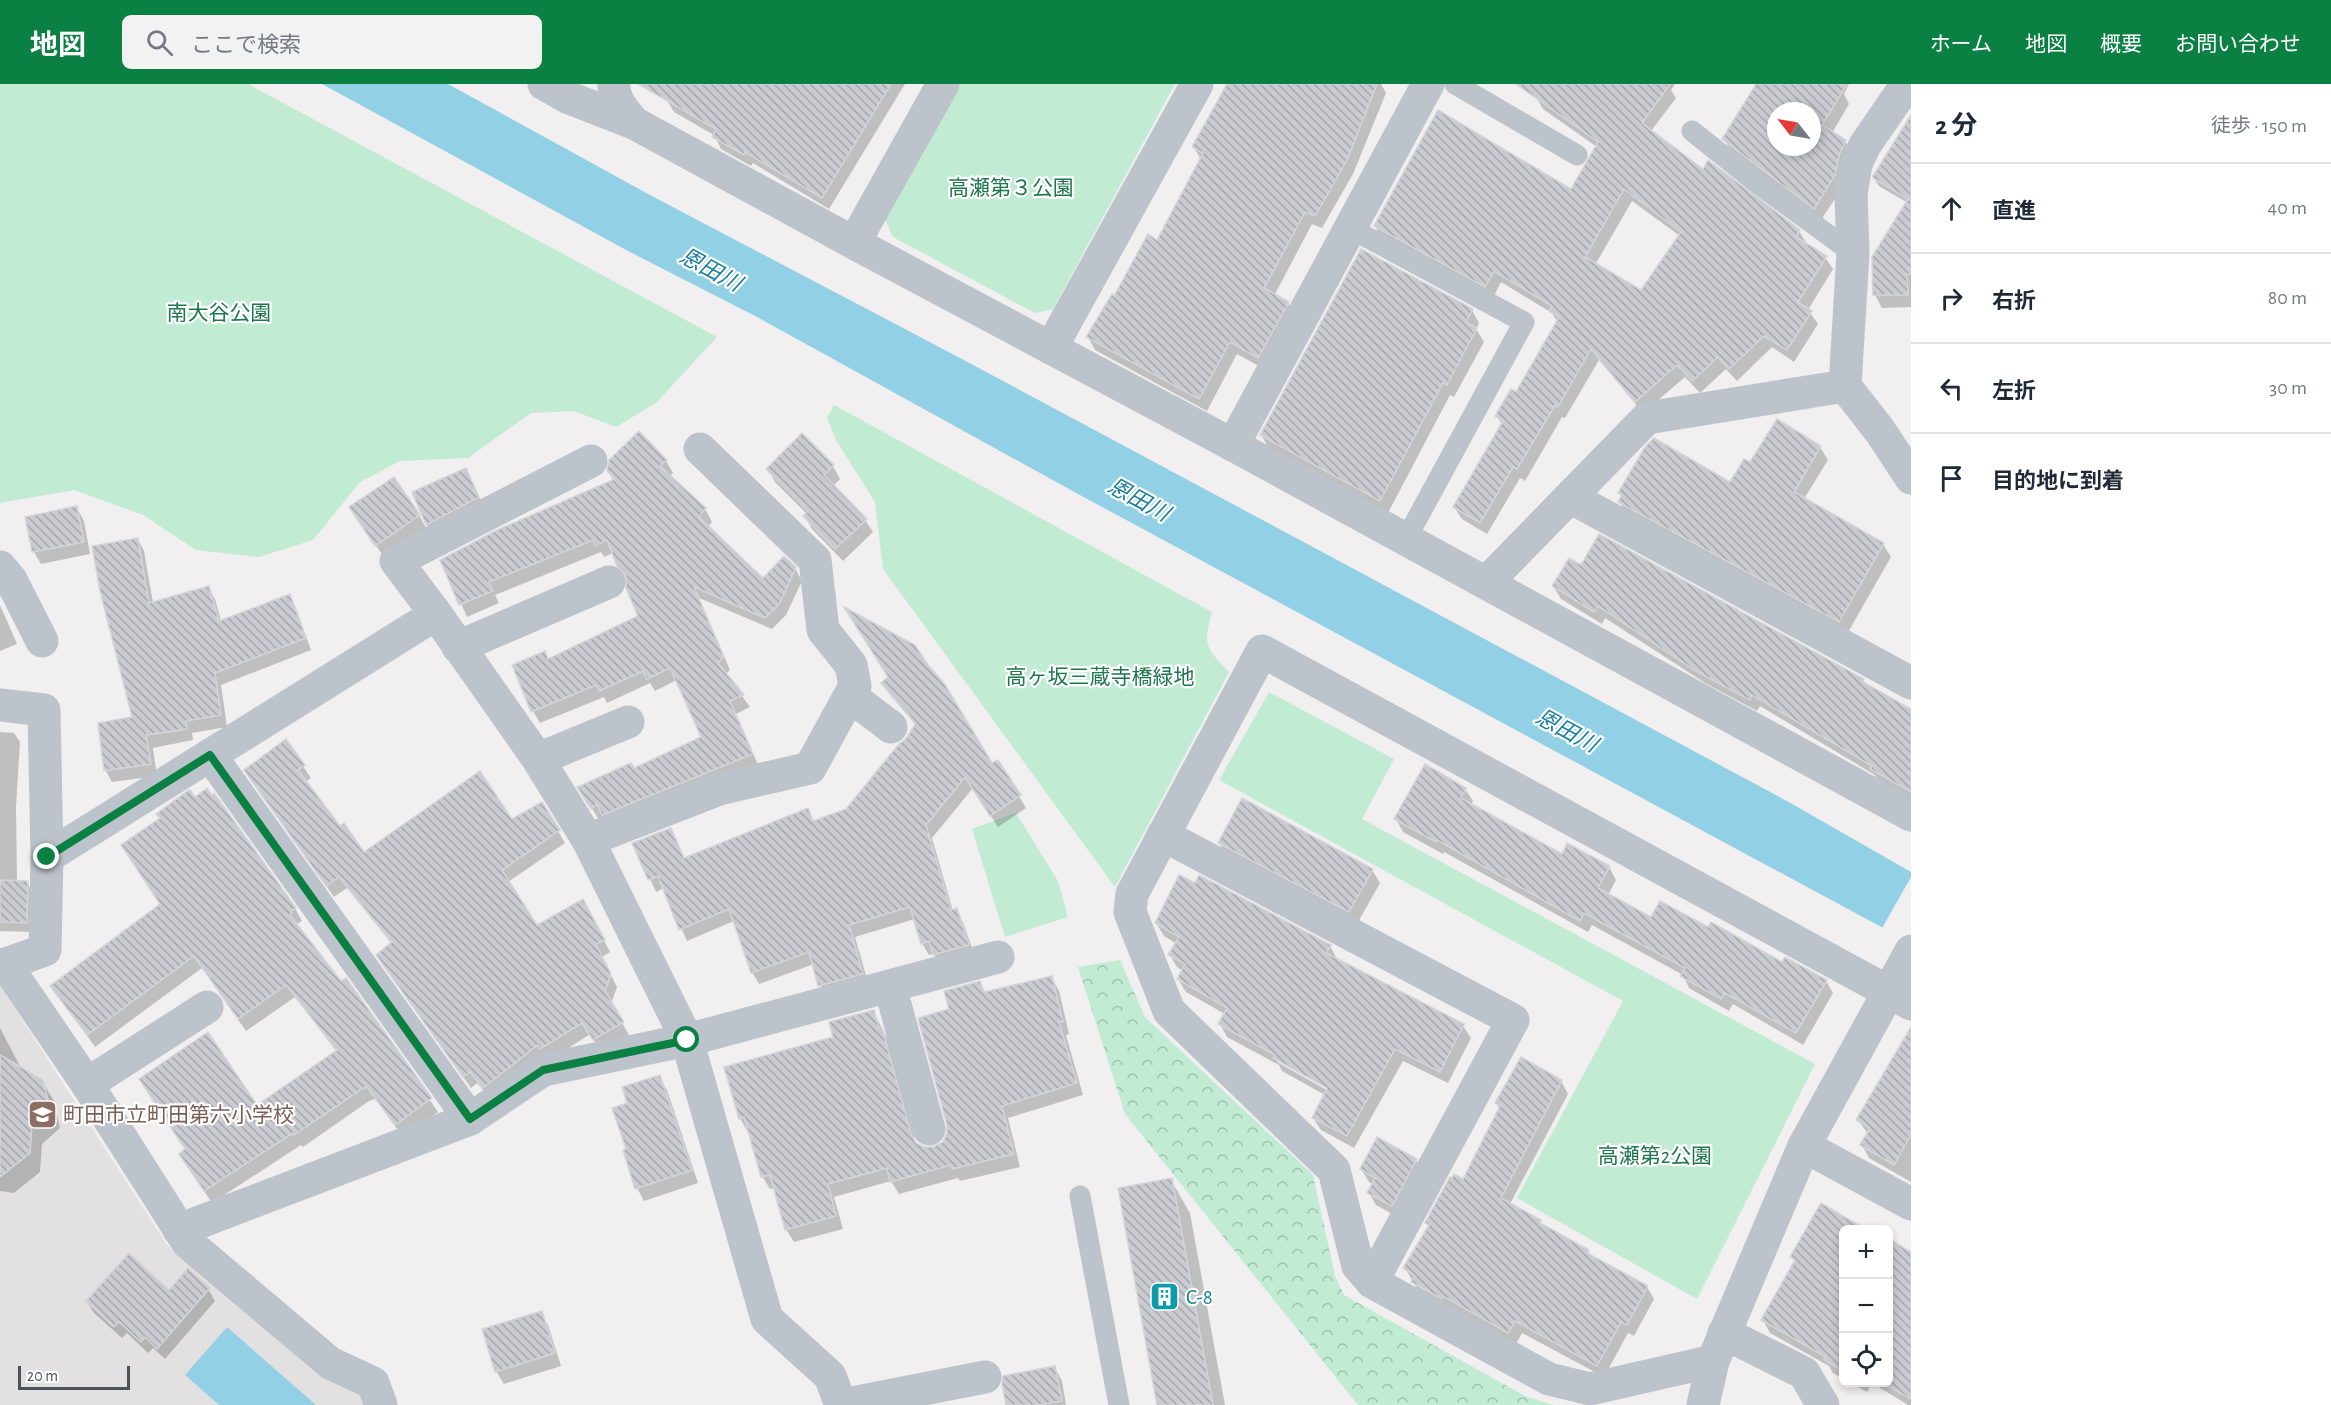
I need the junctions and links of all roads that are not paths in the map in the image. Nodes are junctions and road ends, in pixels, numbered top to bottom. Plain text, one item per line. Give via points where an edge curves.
1 (544, 84) edge
2 (614, 84) edge
3 (943, 84) edge
4 (1197, 84) edge
5 (1428, 84) edge
6 (1455, 84) edge
7 (1907, 84) edge
8 (634, 123) junction
9 (1692, 130) dead end
10 (1577, 155) dead end
11 (1350, 228) junction
12 (854, 243) junction
13 (1852, 253) junction
14 (1052, 348) junction
15 (1845, 386) junction
16 (1233, 445) junction
17 (700, 449) dead end
18 (591, 461) dead end
19 (1911, 478) edge
20 (1570, 497) junction
21 (1407, 539) junction
22 (0, 567) edge
23 (609, 582) dead end
24 (1486, 583) junction
25 (436, 614) junction
26 (42, 641) dead end
27 (458, 647) junction
28 (1911, 683) edge
29 (850, 696) junction
30 (0, 705) edge
31 (628, 722) dead end
32 (891, 727) dead end
33 (210, 755) junction
34 (538, 759) junction
35 (1911, 815) edge
36 (1163, 835) junction
37 (588, 840) junction
38 (47, 857) junction
39 (1908, 956) edge
40 (998, 957) dead end
41 (3, 965) edge
42 (890, 986) junction
43 (1899, 998) edge
44 (207, 1007) dead end
45 (687, 1040) junction
46 (87, 1084) junction
47 (470, 1119) junction
48 (929, 1129) dead end
49 (1804, 1146) junction
50 (1080, 1196) dead end
51 (1911, 1204) edge
52 (179, 1230) junction
53 (1372, 1282) junction
54 (1719, 1347) junction
55 (985, 1377) dead end
56 (381, 1405) edge
57 (841, 1405) edge
58 (1119, 1405) edge
59 (1703, 1405) edge
60 (1823, 1405) edge

1 - 8 street
2 - 8 street via 620,105
3 - 12 street
4 - 14 street
5 - 11 street
6 - 10 lane
7 - 13 street via 1856,164 1851,194
8 - 12 street
9 - 13 lane
11 - 16 street
11 - 21 lane via 1524,322
12 - 14 street
13 - 15 street
14 - 16 street
15 - 19 street
15 - 20 street via 1647,418
16 - 21 street
17 - 29 street via 815,560 823,630 851,665 855,686
18 - 25 street via 396,561
20 - 24 street
20 - 28 street
21 - 24 street
22 - 26 street via 11,580
23 - 27 street
24 - 35 street
25 - 27 street
25 - 33 street
27 - 34 street
29 - 32 street
29 - 37 street via 810,768 719,789
30 - 38 street via 44,710
31 - 34 street
33 - 38 street
33 - 47 street
34 - 37 street
36 - 43 street via 1262,651
36 - 53 street via 1132,894 1130,912 1169,1011 1334,1170 1358,1266
36 - 53 street via 1513,1020
37 - 45 street
38 - 41 street via 45,950
39 - 43 street
40 - 42 street
41 - 46 street
42 - 45 street
42 - 48 street
43 - 49 street
44 - 46 street
45 - 47 street via 543,1070
45 - 57 street via 767,1319 830,1376
46 - 52 street
47 - 52 street
49 - 51 street
49 - 54 street
50 - 58 lane
52 - 56 street via 188,1243 330,1363 373,1383
53 - 54 street via 1549,1379 1590,1389
54 - 59 street
54 - 60 street via 1804,1373
55 - 57 street

